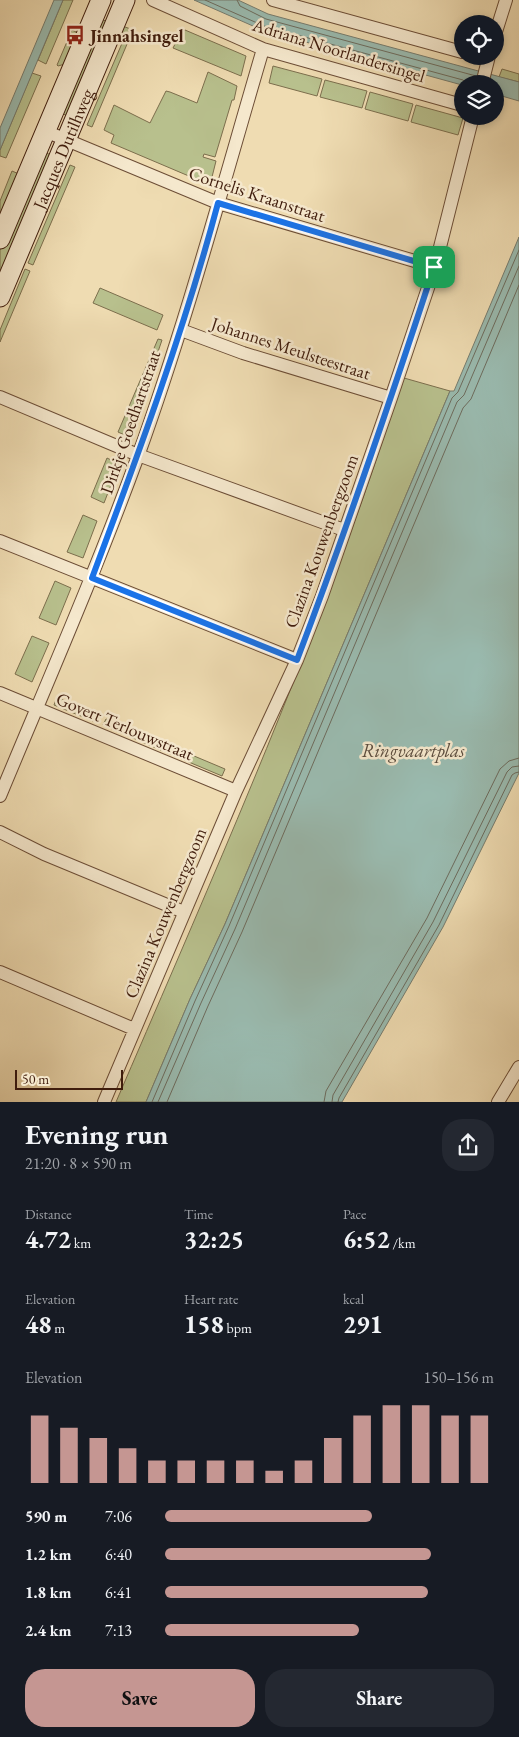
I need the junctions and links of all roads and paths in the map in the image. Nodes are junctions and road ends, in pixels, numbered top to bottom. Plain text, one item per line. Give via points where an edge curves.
1 (101, 0) edge
2 (125, 0) edge
3 (153, 0) edge
4 (273, 0) edge
5 (506, 0) edge
6 (501, 15) edge
7 (263, 49) junction
8 (454, 50) edge
9 (454, 103) edge
10 (471, 125) edge
11 (45, 131) junction
12 (67, 140) junction
13 (218, 203) junction
14 (0, 239) edge
15 (434, 267) junction
16 (0, 297) edge
17 (181, 330) junction
18 (0, 397) edge
19 (391, 398) junction
20 (138, 455) junction
21 (344, 530) junction
22 (0, 540) edge
23 (92, 578) junction
24 (297, 660) junction
25 (0, 693) edge
26 (36, 708) junction
27 (236, 792) junction
28 (0, 796) edge
29 (0, 832) edge
30 (184, 912) junction
31 (0, 972) edge
32 (134, 1029) junction
33 (519, 1067) edge
34 (104, 1102) edge
35 (498, 1102) edge

1 - 11 main road, Jacques Dutilhweg
2 - 12 main road, Jacques Dutilhweg
3 - 7 street, Adriana Noorlandersingel
4 - 8 street, Adriana Noorlandersingel
5 - 6 street
7 - 9 street, Adriana Noorlandersingel
7 - 13 street, Dirkje Goedhartstraat
10 - 15 street, Clazina Kouwenbergzoom
11 - 12 street, Cornelis Kraanstraat
11 - 14 main road, Jacques Dutilhweg
12 - 13 street, Cornelis Kraanstraat
12 - 16 main road, Jacques Dutilhweg
13 - 15 street, Cornelis Kraanstraat
13 - 17 street, Dirkje Goedhartstraat
15 - 19 street, Clazina Kouwenbergzoom
17 - 19 street, Johannes Meulsteestraat via 243,353
17 - 20 street, Dirkje Goedhartstraat
18 - 20 street
19 - 21 street, Clazina Kouwenbergzoom
20 - 21 street
20 - 23 street, Dirkje Goedhartstraat
21 - 24 street, Clazina Kouwenbergzoom
22 - 23 street
23 - 24 street
23 - 26 street, Dirkje Goedhartstraat
24 - 27 street, Clazina Kouwenbergzoom
25 - 26 street, Govert Terlouwstraat
26 - 27 street, Govert Terlouwstraat
26 - 28 street, Dirkje Goedhartstraat
27 - 30 street, Clazina Kouwenbergzoom
29 - 30 street via 44,854
30 - 32 street, Clazina Kouwenbergzoom
31 - 32 street
32 - 34 street, Clazina Kouwenbergzoom
33 - 35 street

